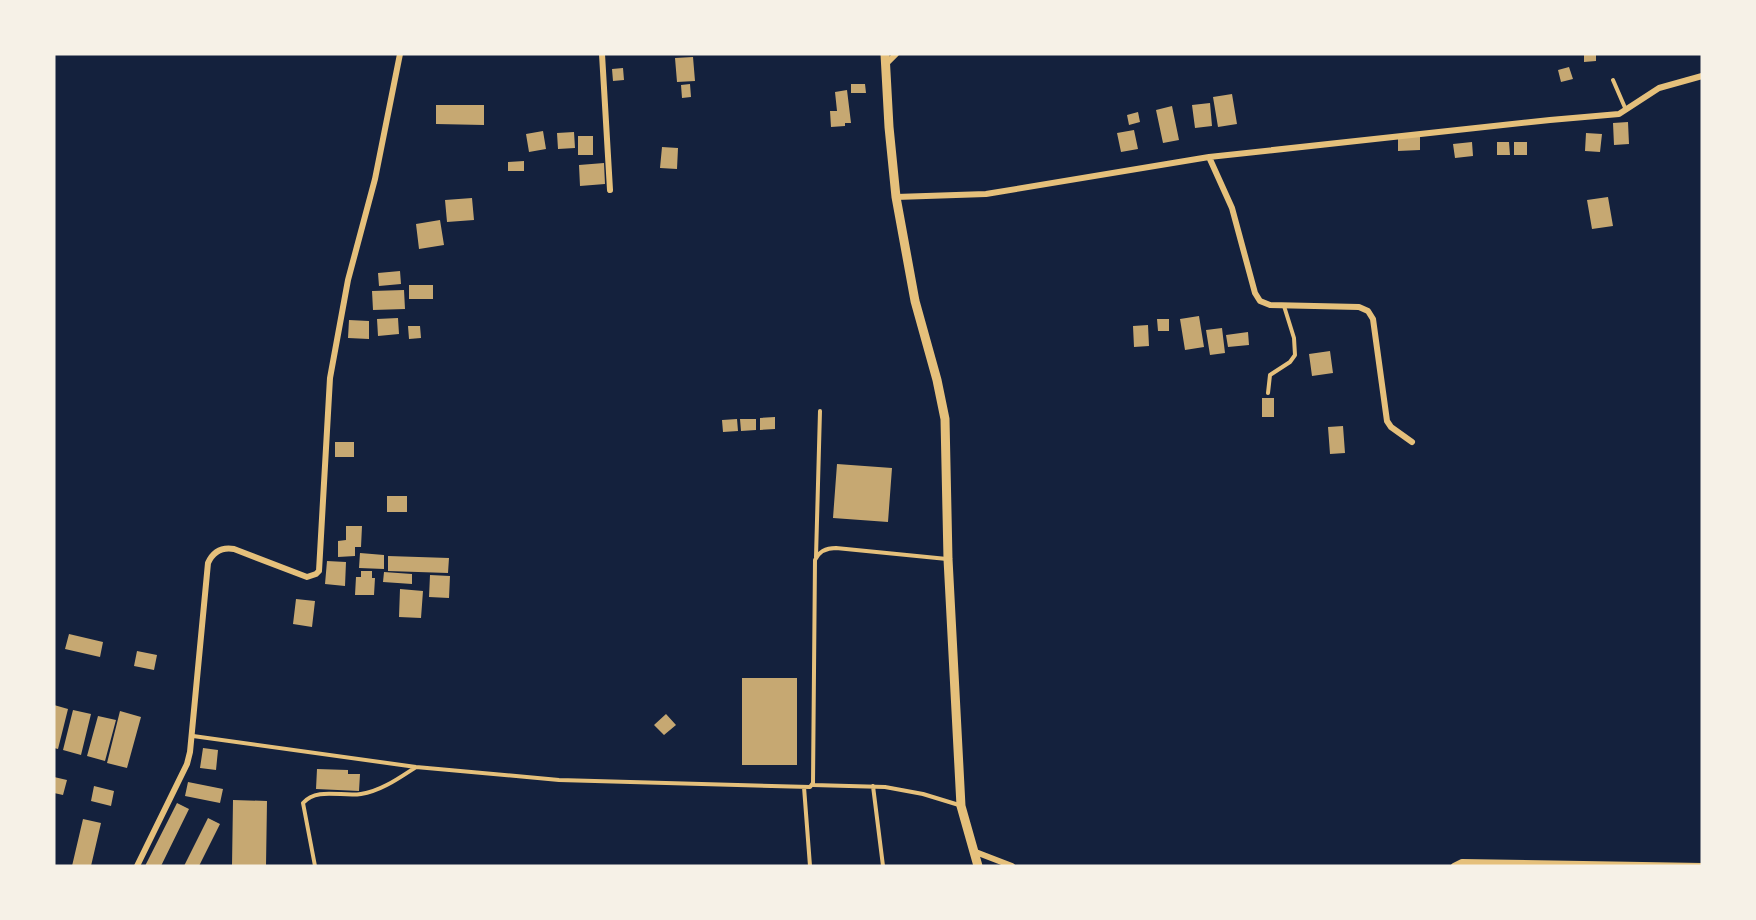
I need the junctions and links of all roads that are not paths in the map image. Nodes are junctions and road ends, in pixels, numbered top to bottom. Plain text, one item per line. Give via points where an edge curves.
1 (400, 54) edge
2 (602, 54) edge
3 (896, 54) edge
4 (886, 59) edge
5 (1702, 76) edge
6 (1613, 80) dead end
7 (1626, 111) junction
8 (1209, 157) junction
9 (610, 190) dead end
10 (896, 197) junction
11 (1284, 305) junction
12 (1268, 393) dead end
13 (820, 411) dead end
14 (1412, 442) dead end
15 (948, 559) junction
16 (815, 560) junction
17 (193, 735) junction
18 (416, 767) junction
19 (813, 785) junction
20 (873, 786) junction
21 (804, 787) junction
22 (961, 806) junction
23 (972, 850) junction
24 (137, 866) edge
25 (315, 866) edge
26 (810, 866) edge
27 (883, 866) edge
28 (978, 866) edge
29 (1012, 866) edge
30 (1454, 866) edge
31 (1702, 866) edge

1 - 17 street via 375,179 348,280 330,378 319,571 307,577 234,549 226,548 212,555 208,563
2 - 9 street
3 - 4 street
4 - 10 street
5 - 7 street via 1659,88
6 - 7 lane
7 - 8 street
8 - 10 street via 986,194
8 - 11 street via 1232,208 1255,293 1260,301
10 - 15 street via 915,301 945,419
11 - 12 lane via 1295,355 1270,375
11 - 14 street via 1359,307 1368,311 1374,319 1388,421
13 - 16 lane
15 - 16 lane via 836,548 822,551
15 - 22 street
16 - 19 lane
17 - 18 lane
17 - 24 street via 187,764
18 - 21 lane via 559,780
18 - 25 lane via 379,789 308,797 303,803
19 - 20 lane
19 - 21 lane
20 - 22 lane via 923,794
20 - 27 lane
21 - 26 lane
22 - 23 street
23 - 28 street
23 - 29 street
30 - 31 street via 1462,862

